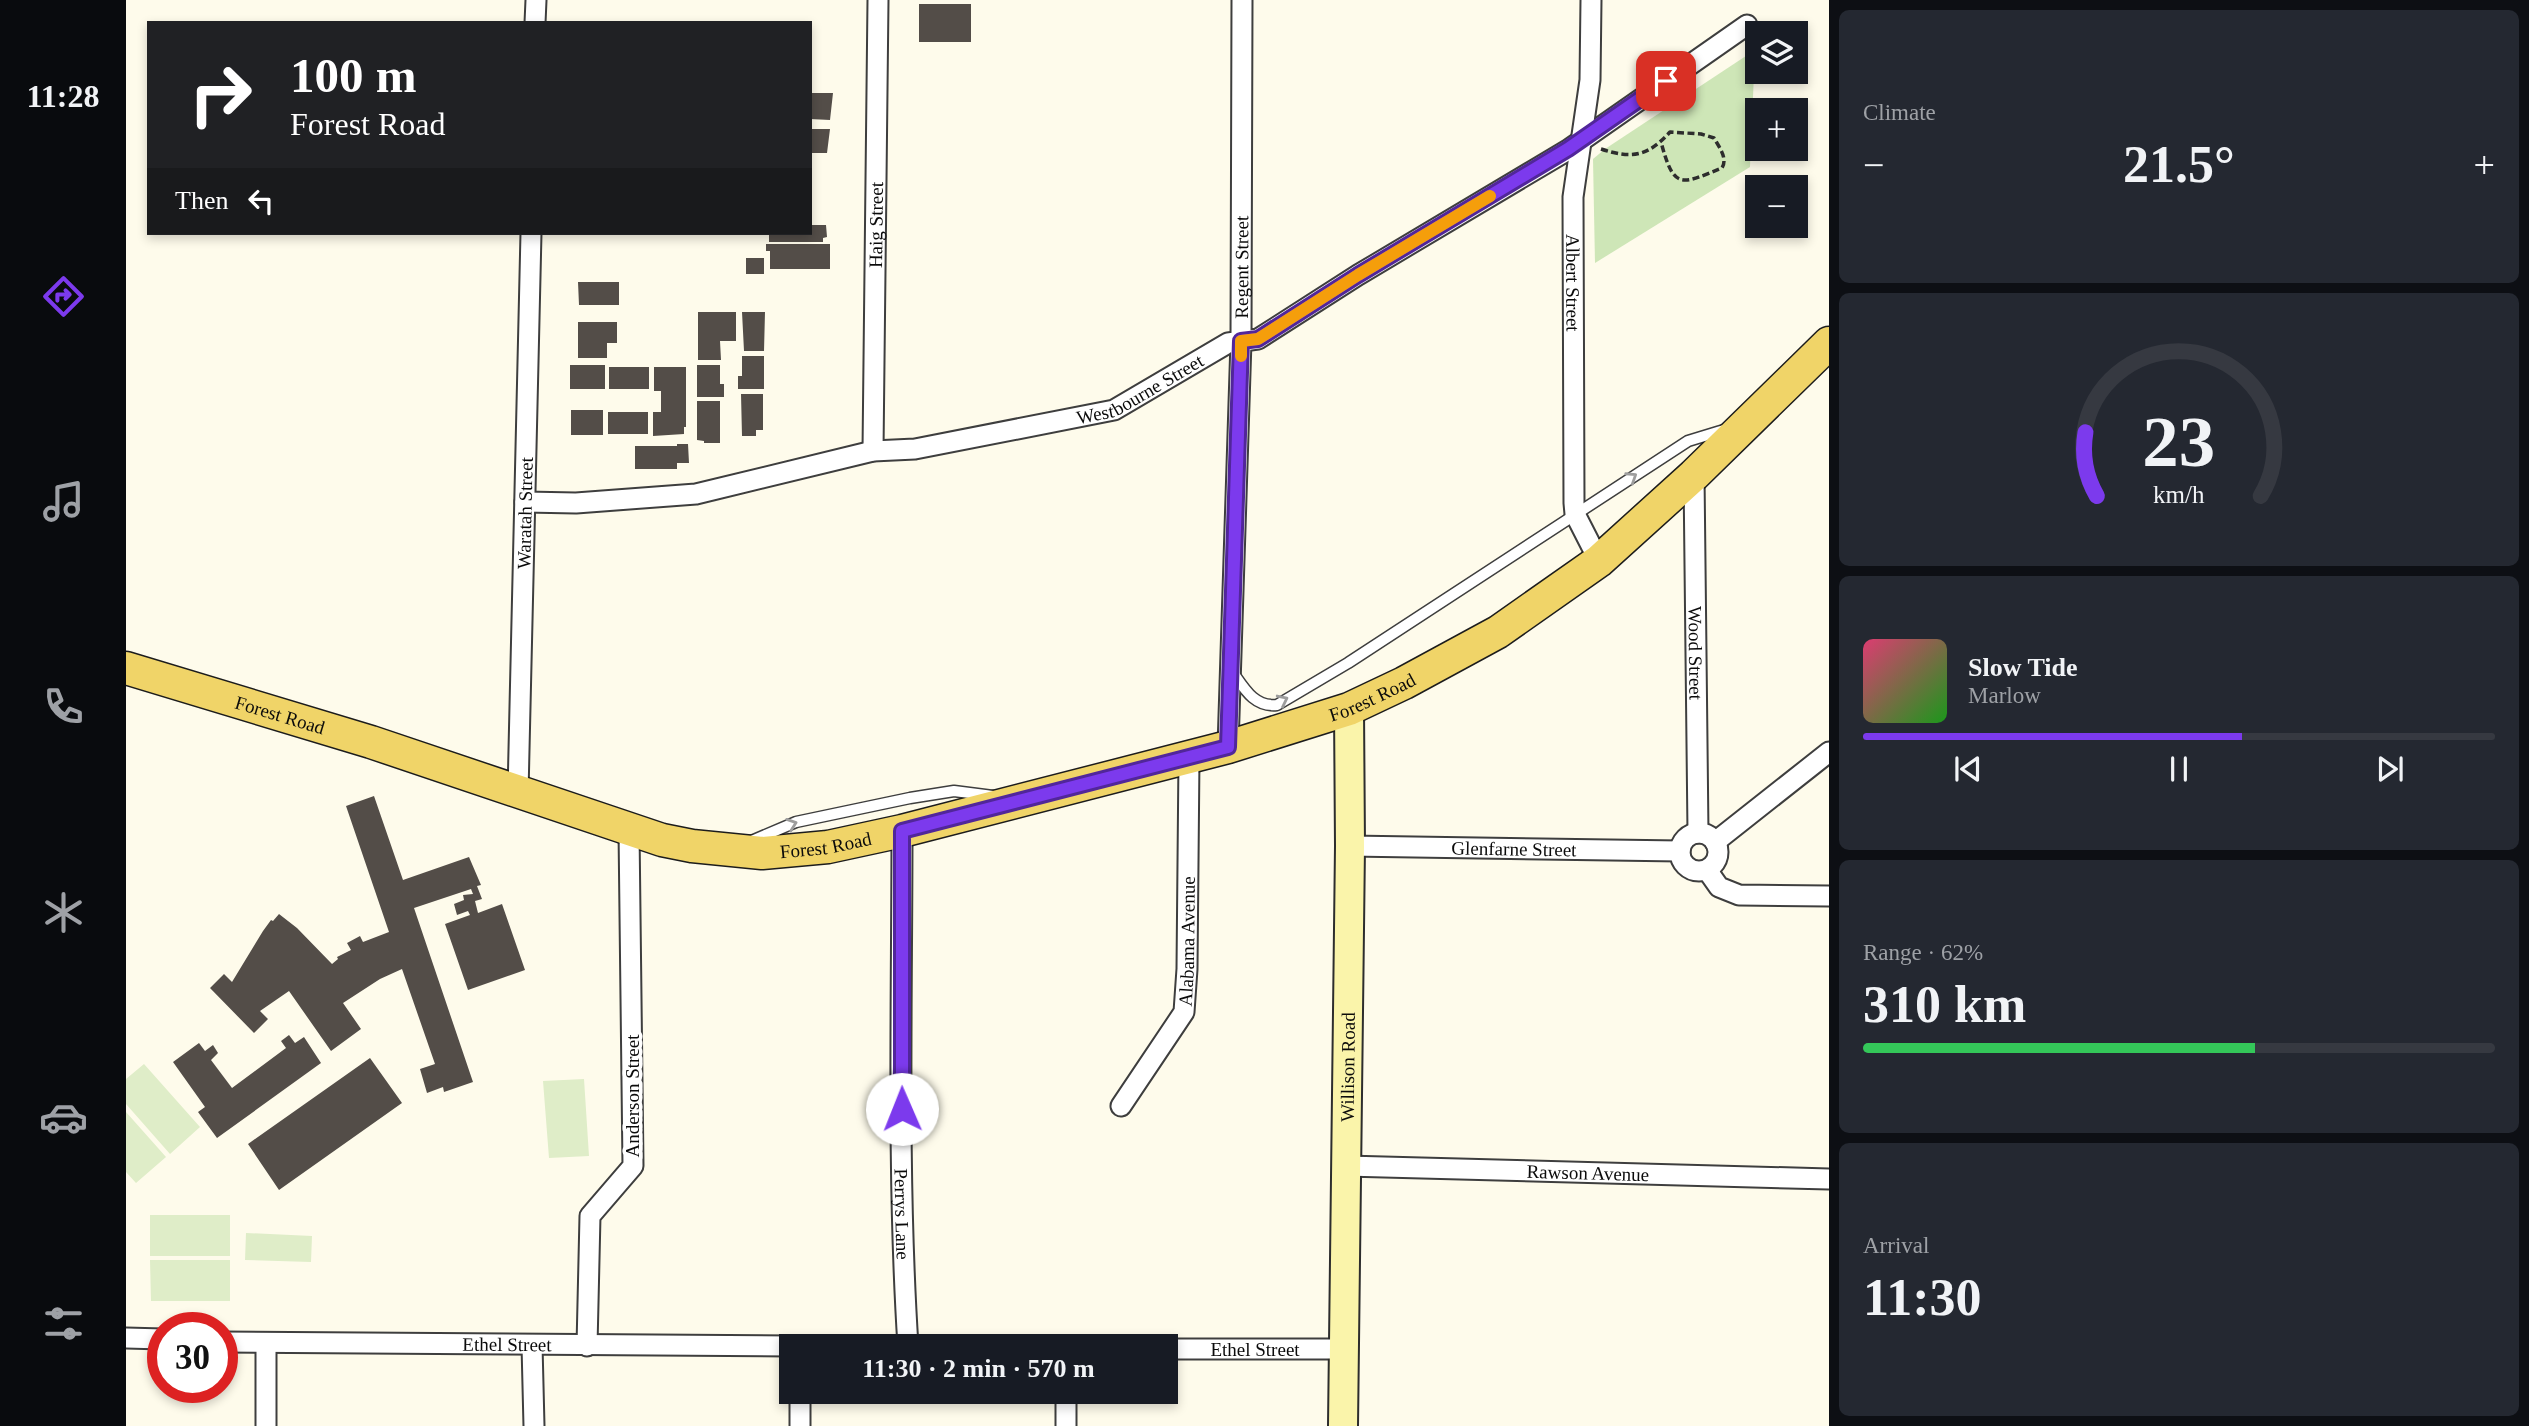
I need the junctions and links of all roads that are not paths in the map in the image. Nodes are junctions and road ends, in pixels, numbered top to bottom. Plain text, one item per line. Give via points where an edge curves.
1 (536, 0) edge
2 (878, 0) edge
3 (1242, 0) edge
4 (1591, 0) edge
5 (535, 21) edge
6 (1745, 26) edge
7 (1580, 141) junction
8 (531, 235) edge
9 (1241, 341) junction
10 (1829, 344) edge
11 (1748, 423) junction
12 (873, 451) junction
13 (1694, 475) junction
14 (526, 502) junction
15 (1575, 514) junction
16 (1600, 561) junction
17 (126, 668) edge
18 (1231, 671) junction
19 (1349, 709) junction
20 (1228, 747) junction
21 (1829, 752) edge
22 (1189, 757) junction
23 (518, 793) junction
24 (1025, 800) junction
25 (629, 830) junction
26 (902, 831) junction
27 (1707, 838) junction
28 (1350, 846) junction
29 (729, 850) junction
30 (1680, 851) junction
31 (1707, 870) junction
32 (1829, 897) edge
33 (1121, 1106) dead end
34 (1346, 1166) junction
35 (1829, 1179) edge
36 (907, 1334) edge
37 (126, 1338) edge
38 (147, 1339) edge
39 (238, 1342) edge
40 (266, 1343) junction
41 (533, 1345) junction
42 (587, 1346) junction
43 (779, 1346) edge
44 (1178, 1349) edge
45 (1344, 1349) junction
46 (800, 1404) edge
47 (1066, 1404) edge
48 (266, 1426) edge
49 (534, 1426) edge
50 (800, 1426) edge
51 (1066, 1426) edge
52 (1343, 1426) edge

1 - 5 street
2 - 12 street, Haig Street
3 - 9 street, Regent Street
4 - 7 street, Albert Street via 1590,80
6 - 7 street, Westbourne Street
7 - 9 street, Westbourne Street via 1258,339
7 - 15 street, Albert Street via 1573,197
8 - 14 street, Waratah Street
9 - 12 street, Westbourne Street via 1228,343 1114,410 915,449
9 - 18 street, Regent Street
10 - 11 main road, Forest Road
11 - 13 main road, Forest Road
15 -> 11 lane via 1688,441
12 - 14 street, Westbourne Street via 696,494
13 - 16 main road, Forest Road
13 - 27 street, Wood Street
14 - 23 street, Waratah Street
15 - 16 street, Albert Street
18 -> 15 lane via 1256,702 1277,705
16 - 19 main road, Forest Road via 1488,638
17 - 23 main road, Forest Road
18 - 20 street, Regent Street
19 - 20 main road, Forest Road
19 - 28 main road, Willison Road
20 - 22 main road, Forest Road
21 - 27 street
22 - 24 main road, Forest Road
22 - 33 street, Alabama Avenue via 1184,1012
23 - 25 main road, Forest Road
24 - 26 main road, Forest Road
29 -> 24 lane via 796,822 954,791
25 - 29 main road, Forest Road
25 - 42 street, Anderson Street via 633,1166 590,1216
26 - 29 main road, Forest Road via 794,851
26 - 36 street, Perrys Lane
27 - 30 street via 1686,839
27 - 31 street via 1718,848 1716,861
28 - 30 street, Glenfarne Street
28 - 34 main road, Willison Road
30 - 31 street via 1688,868
31 - 32 street via 1714,883 1732,894
34 - 35 street, Rawson Avenue
34 - 45 main road, Willison Road
37 - 38 street
39 - 40 street, Ethel Street
40 - 41 street, Ethel Street
40 - 48 street
41 - 42 street, Ethel Street
41 - 49 street
42 - 43 street, Ethel Street
44 - 45 street, Ethel Street
45 - 52 main road, Willison Road
46 - 50 street
47 - 51 street

